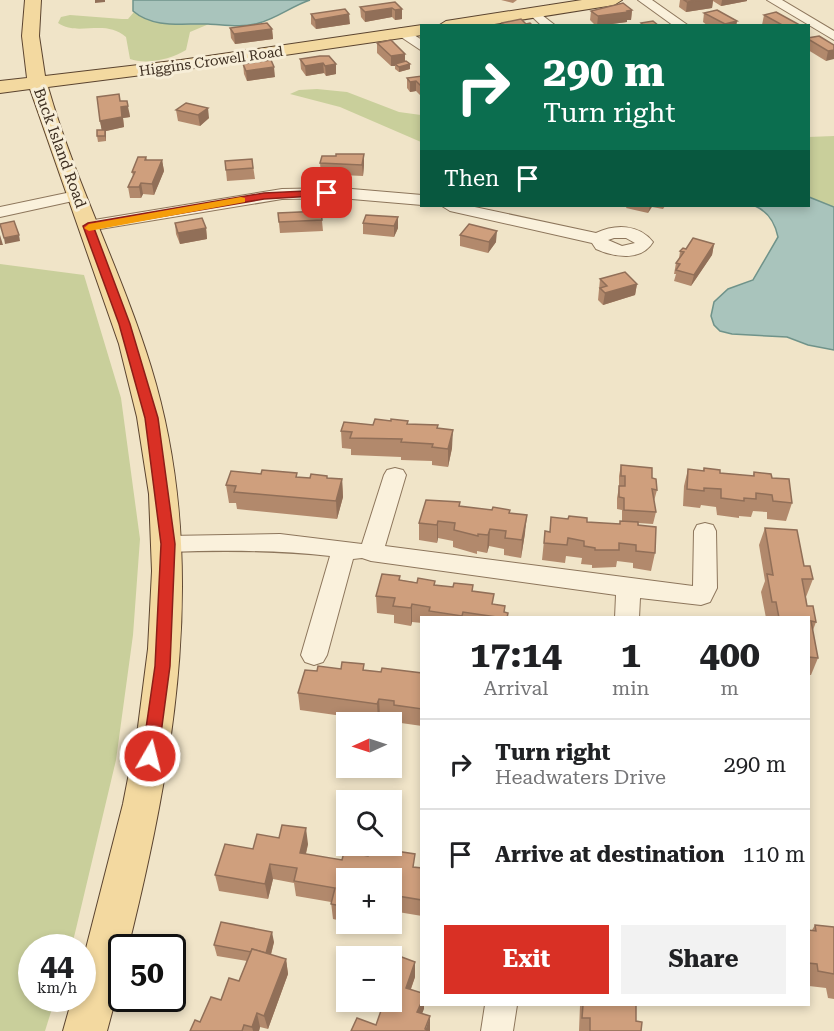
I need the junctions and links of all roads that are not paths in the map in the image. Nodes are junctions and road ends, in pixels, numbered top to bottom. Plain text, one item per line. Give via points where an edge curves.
1 (33, 0) edge
2 (614, 0) edge
3 (644, 0) edge
4 (773, 0) edge
5 (544, 12) edge
6 (460, 24) edge
7 (680, 24) edge
8 (420, 30) edge
9 (403, 33) junction
10 (834, 36) edge
11 (420, 46) edge
12 (36, 83) junction
13 (0, 87) edge
14 (76, 196) junction
15 (420, 201) edge
16 (455, 207) edge
17 (0, 212) edge
18 (88, 226) junction
19 (600, 238) dead end
20 (395, 475) dead end
21 (705, 531) dead end
22 (168, 544) junction
23 (344, 549) junction
24 (371, 553) junction
25 (629, 588) junction
26 (627, 616) edge
27 (314, 656) dead end
28 (501, 1006) edge
29 (86, 1031) edge
30 (497, 1031) edge

1 - 12 main road, Buck Island Road via 30,29
2 - 5 main road
3 - 7 street
4 - 10 street
5 - 6 main road
8 - 9 main road, Higgins Crowell Road
9 - 11 street
9 - 12 main road, Higgins Crowell Road
12 - 13 main road, Higgins Crowell Road
12 - 14 main road, Buck Island Road
14 - 17 street
14 - 18 main road, Buck Island Road
15 - 18 street via 340,193 282,194
16 - 19 street
18 - 22 main road, Buck Island Road via 124,324 151,418
20 - 24 street
21 - 25 street via 705,588 701,596
22 - 23 street via 261,541
22 - 29 main road, Buck Island Road via 162,666 150,756 128,869
23 - 24 street
23 - 27 street
24 - 25 street
25 - 26 street
28 - 30 street

